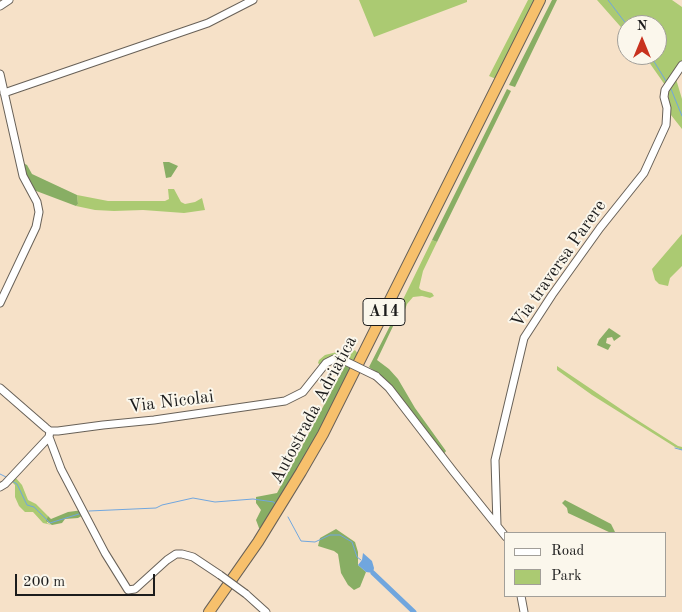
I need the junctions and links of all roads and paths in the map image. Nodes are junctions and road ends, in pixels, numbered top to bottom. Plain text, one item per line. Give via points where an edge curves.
1 (9, 0) edge
2 (253, 0) edge
3 (540, 0) edge
4 (547, 0) edge
5 (0, 6) edge
6 (682, 66) edge
7 (0, 74) edge
8 (4, 93) junction
9 (0, 303) edge
10 (0, 388) edge
11 (50, 434) junction
12 (0, 488) edge
13 (497, 525) junction
14 (504, 534) edge
15 (521, 597) edge
16 (209, 612) edge
17 (217, 612) edge
18 (266, 612) edge
19 (524, 612) edge

1 - 5 street
2 - 8 street via 208,23
3 - 16 highway, Autostrada Adriatica / A14 via 323,434 258,542
4 - 17 highway, Autostrada Adriatica / A14 via 330,434 282,517
6 - 13 street, Via traversa Parere via 665,90 666,125 644,173 524,338 495,460
7 - 8 street
8 - 9 street via 23,176 39,212 36,227
10 - 11 street
11 - 12 street
11 - 13 street, Via Nicolai, bridge via 286,401 303,392 326,363 334,359 343,360 376,376 389,388
11 - 18 street, bridge via 61,469 128,590 135,589 176,554 193,557
13 - 14 street
15 - 19 street

